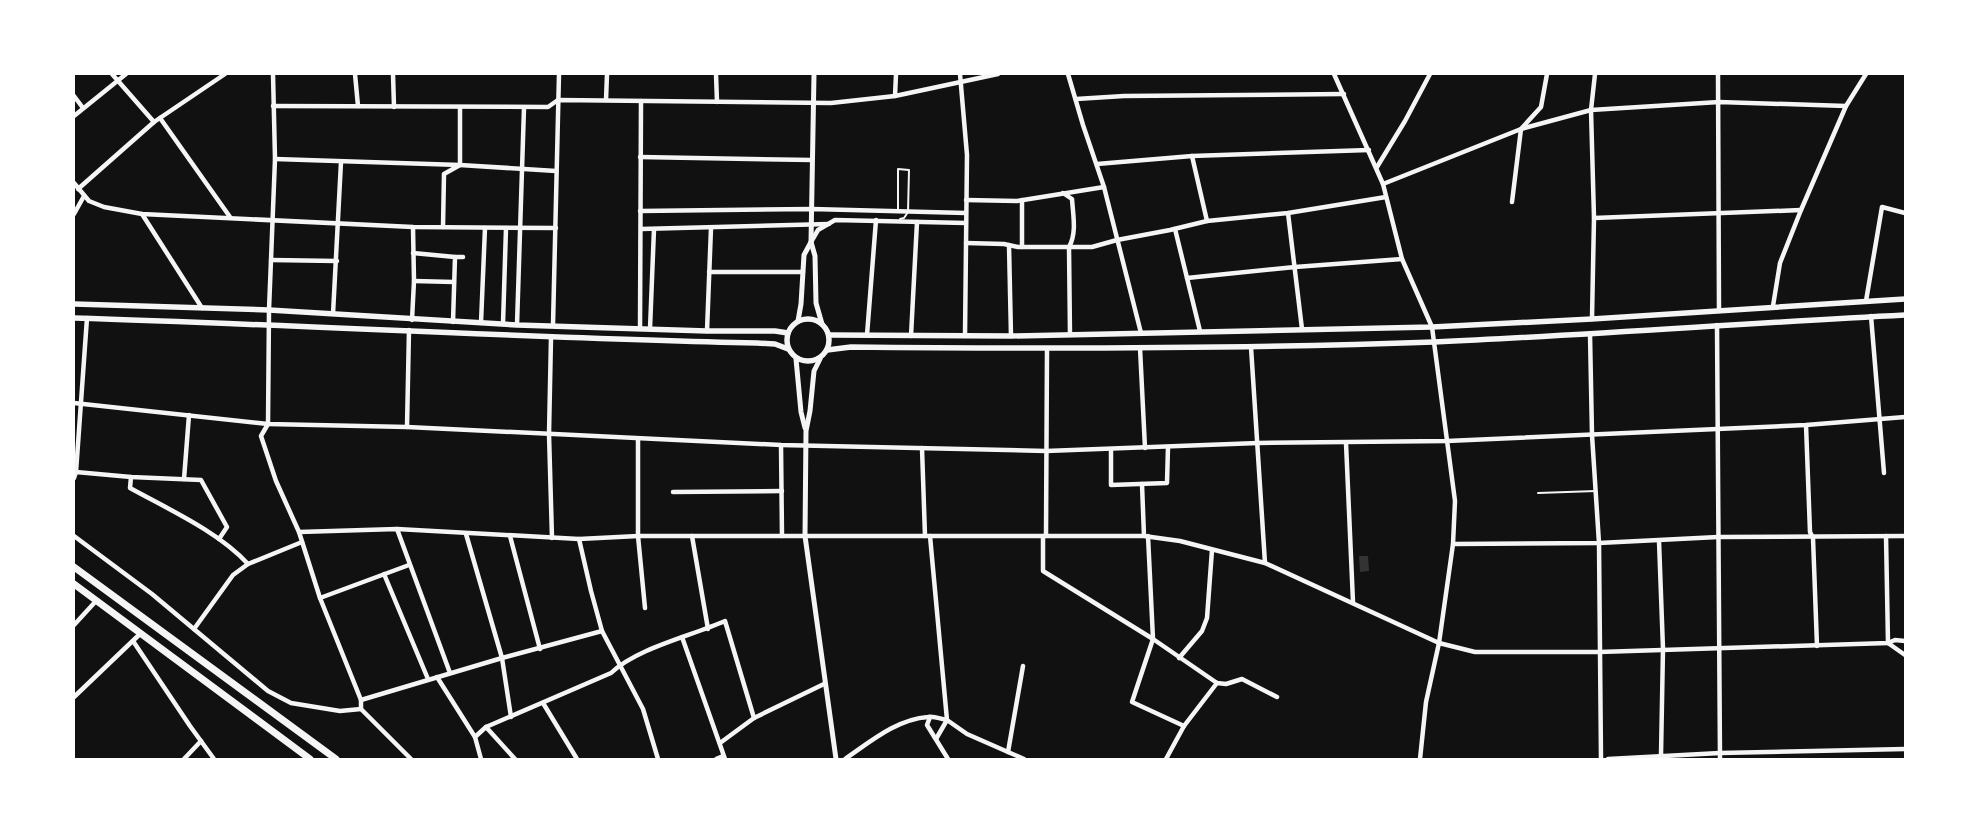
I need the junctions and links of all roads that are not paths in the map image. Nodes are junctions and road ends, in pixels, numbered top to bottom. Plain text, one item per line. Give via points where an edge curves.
1 (112, 74) edge
2 (126, 74) edge
3 (225, 74) edge
4 (273, 74) edge
5 (355, 74) edge
6 (393, 74) edge
7 (559, 74) edge
8 (607, 74) edge
9 (716, 74) edge
10 (814, 74) edge
11 (896, 74) edge
12 (960, 74) edge
13 (998, 74) edge
14 (1068, 74) edge
15 (1334, 74) edge
16 (1430, 74) edge
17 (1546, 74) edge
18 (1595, 74) edge
19 (1718, 74) edge
20 (1866, 74) edge
21 (118, 79) junction
22 (962, 81) junction
23 (1344, 94) junction
24 (74, 96) edge
25 (895, 96) junction
26 (1076, 99) junction
27 (558, 100) junction
28 (606, 100) junction
29 (641, 101) junction
30 (717, 102) junction
31 (1719, 102) junction
32 (815, 104) junction
33 (273, 106) junction
34 (358, 106) junction
35 (1846, 106) junction
36 (394, 107) junction
37 (83, 108) junction
38 (460, 108) junction
39 (524, 108) junction
40 (1591, 110) junction
41 (74, 116) edge
42 (160, 118) junction
43 (154, 122) junction
44 (1521, 129) junction
45 (1369, 150) junction
46 (1192, 156) junction
47 (640, 157) junction
48 (275, 159) junction
49 (812, 160) junction
50 (341, 162) junction
51 (1097, 164) junction
52 (460, 165) junction
53 (1376, 167) junction
54 (522, 169) junction
55 (556, 171) junction
56 (74, 183) edge
57 (1383, 184) junction
58 (1104, 186) junction
59 (78, 189) junction
60 (1063, 193) junction
61 (84, 196) junction
62 (1386, 197) junction
63 (966, 200) junction
64 (1022, 200) junction
65 (1512, 202) dead end
66 (812, 209) junction
67 (1801, 210) junction
68 (640, 211) junction
69 (898, 212) junction
70 (908, 212) junction
71 (966, 213) junction
72 (1288, 213) junction
73 (1718, 213) junction
74 (74, 214) edge
75 (142, 214) junction
76 (1905, 214) edge
77 (230, 217) junction
78 (1594, 218) junction
79 (876, 220) junction
80 (274, 221) junction
81 (892, 221) junction
82 (1207, 221) junction
83 (339, 222) junction
84 (917, 222) junction
85 (966, 223) junction
86 (812, 224) junction
87 (829, 224) junction
88 (413, 227) junction
89 (442, 227) junction
90 (485, 228) junction
91 (506, 228) junction
92 (520, 228) junction
93 (556, 228) junction
94 (712, 228) junction
95 (641, 229) junction
96 (654, 229) junction
97 (1175, 229) junction
98 (1117, 240) junction
99 (811, 242) junction
100 (966, 243) junction
101 (1009, 245) junction
102 (1022, 247) junction
103 (1069, 247) junction
104 (413, 254) junction
105 (454, 256) junction
106 (463, 257) dead end
107 (271, 260) junction
108 (1402, 260) junction
109 (337, 261) junction
110 (1295, 267) junction
111 (710, 272) junction
112 (803, 272) junction
113 (1187, 278) junction
114 (414, 282) junction
115 (454, 282) junction
116 (641, 296) junction
117 (652, 296) junction
118 (1905, 299) edge
119 (1866, 301) junction
120 (74, 304) edge
121 (1772, 306) junction
122 (202, 308) junction
123 (269, 310) junction
124 (1719, 311) junction
125 (333, 314) junction
126 (1905, 314) edge
127 (1872, 316) junction
128 (74, 318) edge
129 (87, 318) junction
130 (1592, 319) junction
131 (412, 320) junction
132 (798, 321) junction
133 (453, 322) junction
134 (481, 323) junction
135 (270, 324) junction
136 (503, 324) junction
137 (822, 324) junction
138 (517, 325) junction
139 (1717, 325) junction
140 (553, 326) junction
141 (1432, 327) junction
142 (640, 329) junction
143 (1302, 329) junction
144 (409, 330) junction
145 (650, 330) junction
146 (707, 331) junction
147 (1200, 331) junction
148 (788, 333) junction
149 (1141, 333) junction
150 (1590, 334) junction
151 (829, 335) junction
152 (867, 335) junction
153 (1070, 335) junction
154 (911, 336) junction
155 (965, 336) junction
156 (1011, 336) junction
157 (551, 338) junction
158 (1434, 342) junction
159 (1251, 347) junction
160 (1140, 348) junction
161 (788, 349) junction
162 (827, 350) junction
163 (1047, 350) junction
164 (820, 358) junction
165 (796, 359) junction
166 (74, 403) edge
167 (82, 404) junction
168 (189, 415) junction
169 (1905, 418) edge
170 (1880, 420) junction
171 (268, 424) junction
172 (1806, 424) junction
173 (407, 427) junction
174 (1718, 428) junction
175 (806, 431) junction
176 (549, 434) junction
177 (1592, 435) junction
178 (638, 439) junction
179 (1447, 441) junction
180 (1258, 444) junction
181 (1346, 444) junction
182 (781, 445) junction
183 (806, 445) junction
184 (1168, 447) junction
185 (922, 448) junction
186 (1145, 448) junction
187 (1110, 449) junction
188 (1046, 451) junction
189 (76, 472) junction
190 (1884, 473) dead end
191 (130, 477) junction
192 (74, 478) edge
193 (184, 480) junction
194 (1142, 484) junction
195 (1596, 491) junction
196 (673, 492) dead end
197 (782, 492) junction
198 (1538, 493) dead end
199 (397, 530) junction
200 (299, 532) junction
201 (466, 534) junction
202 (74, 536) edge
203 (510, 536) junction
204 (638, 536) junction
205 (692, 536) junction
206 (782, 536) junction
207 (805, 536) junction
208 (928, 536) junction
209 (1045, 536) junction
210 (1146, 536) junction
211 (1886, 536) junction
212 (1905, 536) edge
213 (552, 538) junction
214 (1718, 538) junction
215 (1813, 538) junction
216 (219, 539) junction
217 (579, 539) junction
218 (1659, 541) junction
219 (302, 542) junction
220 (1599, 543) junction
221 (1453, 544) junction
222 (1212, 550) junction
223 (1266, 563) junction
224 (248, 564) junction
225 (409, 565) junction
226 (74, 567) edge
227 (384, 574) junction
228 (74, 584) edge
229 (320, 598) junction
230 (96, 601) junction
231 (1353, 602) junction
232 (645, 608) dead end
233 (74, 624) edge
234 (708, 628) junction
235 (194, 630) junction
236 (602, 631) junction
237 (141, 633) junction
238 (682, 637) junction
239 (1153, 638) junction
240 (133, 641) junction
241 (1905, 642) edge
242 (1440, 643) junction
243 (1888, 643) junction
244 (1817, 646) junction
245 (540, 649) junction
246 (1663, 649) junction
247 (1720, 649) junction
248 (1599, 652) junction
249 (1905, 656) edge
250 (502, 658) junction
251 (1179, 658) junction
252 (619, 665) junction
253 (1023, 666) dead end
254 (450, 673) junction
255 (437, 677) junction
256 (428, 679) junction
257 (1217, 683) junction
258 (824, 684) junction
259 (74, 697) edge
260 (1277, 697) dead end
261 (361, 700) junction
262 (543, 703) junction
263 (361, 709) junction
264 (511, 717) junction
265 (930, 717) junction
266 (754, 718) junction
267 (948, 720) junction
268 (1184, 726) junction
269 (486, 728) junction
270 (475, 737) junction
271 (936, 739) junction
272 (201, 741) junction
273 (720, 743) junction
274 (1905, 749) edge
275 (1008, 752) junction
276 (1720, 753) junction
277 (1661, 755) junction
278 (724, 758) edge
279 (184, 759) edge
280 (214, 759) edge
281 (310, 759) edge
282 (336, 759) edge
283 (411, 759) edge
284 (481, 759) edge
285 (515, 759) edge
286 (577, 759) edge
287 (658, 759) edge
288 (716, 759) edge
289 (836, 759) edge
290 (845, 759) edge
291 (948, 759) edge
292 (1024, 759) edge
293 (1166, 759) edge
294 (1420, 759) edge
295 (1601, 759) edge
296 (1608, 759) edge
297 (1720, 759) edge

1 - 21 street
2 - 21 street
3 - 42 street
4 - 33 street
5 - 34 street
6 - 36 street
7 - 27 street
8 - 28 street
9 - 30 street
10 - 32 street
11 - 25 street
12 - 22 street
13 - 22 street
14 - 26 street
15 - 23 street
16 - 53 street
17 - 44 street via 1541,107
18 - 40 street
19 - 31 street
20 - 35 street
21 - 37 street
21 - 43 street
22 - 25 street
22 - 63 street via 967,155
23 - 26 street
23 - 45 street
24 - 37 street
25 - 32 street
26 - 51 street
27 - 28 street
27 - 39 street via 548,107
27 - 55 street
28 - 29 street
29 - 30 street
29 - 47 street
30 - 32 street
31 - 35 street
31 - 40 street
31 - 73 street
32 - 49 street
33 - 34 street
33 - 48 street
34 - 36 street
35 - 67 street
36 - 38 street
37 - 41 street
38 - 39 street
38 - 52 street
39 - 54 street
40 - 44 street
40 - 78 street
42 - 43 street
42 - 77 street
43 - 59 street
44 - 57 street
44 - 65 street
45 - 46 street
45 - 53 street
46 - 51 street
46 - 82 street
47 - 49 street
47 - 68 street
48 - 50 street
48 - 80 street
49 - 66 street
50 - 52 street
50 - 83 street
51 - 58 street
52 - 54 street
52 - 89 street via 444,174
53 - 57 street
54 - 55 street
54 - 92 street
55 - 93 street
56 - 59 street
57 - 62 street
58 - 60 street
58 - 98 street
59 - 61 street
60 - 64 street
60 - 103 street via 1072,199 1073,239
61 - 74 street
61 - 75 street via 104,207
62 - 72 street
62 - 108 street
63 - 64 street
63 - 71 street
64 - 102 street
66 - 68 street
66 - 69 street
66 - 86 street
67 - 73 street
67 - 121 street via 1780,263
68 - 95 street
69 - 70 street
69 - 70 lane via 898,170 909,170
70 - 71 street
70 - 81 lane via 904,218
71 - 85 street
72 - 82 street
72 - 110 street
73 - 78 street
73 - 124 street
75 - 77 street
75 - 122 street
76 - 119 street via 1882,207
77 - 80 street
78 - 130 street
79 - 81 street
79 - 87 street via 835,220
79 - 152 street
80 - 83 street
80 - 107 street
81 - 84 street
82 - 97 street
83 - 88 street
83 - 109 street
84 - 85 street
84 - 154 street
85 - 100 street
86 - 87 street
86 - 94 street
86 - 99 street
87 - 99 street via 818,230
88 - 89 street
88 - 104 street
89 - 90 street
90 - 91 street
90 - 134 street
91 - 92 street
91 - 136 street
92 - 93 street
92 - 138 street
93 - 140 street
94 - 96 street
94 - 111 street
95 - 96 street
95 - 116 street
96 - 117 street
97 - 98 street
97 - 113 street
98 - 103 street via 1092,247
98 - 149 street
99 - 112 street via 804,255
99 - 137 street via 815,256 816,303
100 - 101 street
100 - 155 street
101 - 102 street
101 - 156 street
102 - 103 street
103 - 153 street
104 - 105 street
104 - 114 street
105 - 106 street
105 - 115 street
107 - 109 street
107 - 123 street
108 - 110 street
108 - 141 street
109 - 125 street
110 - 113 street
110 - 143 street
111 - 112 street
111 - 146 street
112 - 132 street
113 - 147 street
114 - 115 street
114 - 131 street
115 - 133 street
116 - 117 street
116 - 142 street
117 - 145 street
118 - 119 main road
119 - 121 main road
120 - 122 main road
121 - 124 main road
122 - 123 main road
123 - 125 main road
123 - 135 street
124 - 130 main road
125 - 131 main road
126 - 127 main road
127 - 139 main road
127 - 170 street
128 - 129 main road
129 - 135 main road
129 - 167 street
130 - 141 main road
131 - 133 main road
132 - 137 main road via 809,319
132 - 148 main road
133 - 134 main road
134 - 136 main road
135 - 144 main road
135 - 171 street
136 - 138 main road
137 - 151 main road
138 - 140 main road
139 - 150 main road
139 - 174 street
140 - 142 main road
141 - 143 main road
141 - 158 street
142 - 145 main road
143 - 147 main road
144 - 157 main road
144 - 173 street
145 - 146 main road
146 - 148 main road
147 - 149 main road
148 - 161 main road
149 - 153 main road
150 - 158 main road
150 - 177 street
151 - 152 main road
151 - 162 main road
152 - 154 main road
153 - 156 main road
154 - 155 main road
155 - 156 main road
157 - 161 main road via 757,343
157 - 176 street
158 - 159 main road
158 - 179 street
159 - 160 main road
159 - 180 street
160 - 163 main road
160 - 186 street
161 - 165 main road
162 - 163 main road via 851,347
162 - 164 main road
163 - 188 street
164 - 165 main road via 808,362
164 - 175 street via 814,371
165 - 175 street
166 - 167 street
167 - 168 street
167 - 189 street
168 - 171 street
168 - 193 street
169 - 170 street
170 - 172 street
170 - 190 street
171 - 173 street
171 - 200 street via 261,436 276,481
172 - 174 street
172 - 215 street via 1810,532
173 - 176 street
174 - 177 street
174 - 214 street
175 - 183 street
176 - 178 street
176 - 213 street
177 - 179 street
177 - 195 street
178 - 182 street
178 - 204 street
179 - 181 street
179 - 221 street via 1455,501
180 - 181 street
180 - 184 street
180 - 223 street
181 - 231 street
182 - 183 street
182 - 197 street
183 - 185 street
183 - 207 street
184 - 186 street
184 - 194 street via 1168,483
185 - 188 street
185 - 208 street
186 - 187 street
187 - 188 street
187 - 194 street via 1111,485
188 - 209 street
189 - 191 street
189 - 192 street
191 - 193 street
191 - 216 street via 130,488
193 - 216 street via 201,480 227,527
194 - 210 street
195 - 198 lane
195 - 220 street
196 - 197 street
197 - 206 street
199 - 200 street
199 - 201 street
199 - 225 street
200 - 219 street
201 - 203 street
201 - 250 street
202 - 235 street
203 - 213 street
203 - 245 street
204 - 205 street
204 - 217 street
204 - 232 street
205 - 206 street
205 - 234 street
206 - 207 street
207 - 208 street
207 - 258 street
208 - 209 street
208 - 267 street
209 - 210 street
209 - 239 street via 1043,571
210 - 222 street
210 - 239 street
211 - 212 street
211 - 215 street
211 - 243 street
213 - 217 street
214 - 215 street
214 - 218 street
214 - 247 street
215 - 244 street
216 - 224 street
217 - 236 street
218 - 220 street
218 - 246 street
219 - 224 street
219 - 229 street
220 - 221 street
220 - 248 street
221 - 242 street
222 - 223 street
222 - 251 street via 1207,618 1202,631
223 - 231 street
224 - 235 street via 233,575
225 - 227 street
225 - 254 street
226 - 282 highway
227 - 229 street
227 - 256 street
228 - 230 highway
229 - 261 street
230 - 233 street
230 - 237 highway
231 - 242 street
234 - 238 street
234 - 266 street via 725,621
235 - 263 street via 268,691 291,703 340,711
236 - 245 street
236 - 252 street
237 - 240 street
237 - 281 highway
238 - 252 street
238 - 273 street
239 - 251 street
239 - 268 street via 1132,702
240 - 259 street
240 - 272 street
241 - 243 street via 1895,640
242 - 248 street via 1475,652
242 - 294 street via 1426,702
243 - 244 street
243 - 249 street
244 - 247 street
245 - 250 street
246 - 247 street
246 - 248 street
246 - 277 street
247 - 276 street
248 - 295 street
250 - 254 street
250 - 264 street
251 - 257 street
252 - 262 street via 611,673
252 - 287 street via 643,709
253 - 275 street
254 - 255 street
255 - 256 street
255 - 270 street
256 - 261 street
257 - 260 street via 1242,679
257 - 268 street
258 - 266 street
258 - 289 street
261 - 263 street
262 - 264 street
262 - 286 street
263 - 283 street
264 - 269 street
265 - 267 street
265 - 271 street via 928,725
265 - 290 street via 909,720
266 - 273 street
267 - 271 street
267 - 275 street via 967,734
268 - 293 street
269 - 270 street
269 - 285 street
270 - 284 street
271 - 291 street
272 - 279 street
272 - 280 street
273 - 278 street
274 - 276 street
275 - 292 street
276 - 277 street
276 - 297 street
277 - 296 street
278 - 288 street

